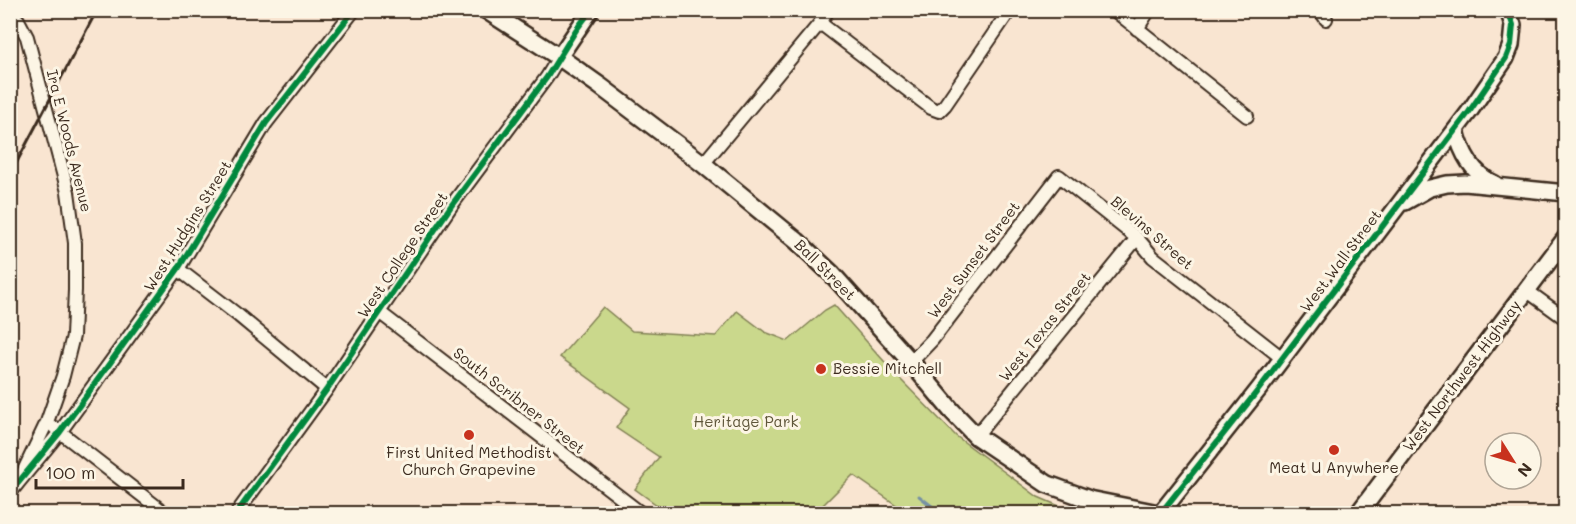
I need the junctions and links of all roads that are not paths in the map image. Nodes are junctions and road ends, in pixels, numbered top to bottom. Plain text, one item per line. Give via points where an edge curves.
1 (354, 10) edge
2 (486, 10) edge
3 (591, 10) edge
4 (828, 10) edge
5 (1010, 10) edge
6 (1114, 10) edge
7 (1149, 10) edge
8 (1508, 10) edge
9 (10, 14) edge
10 (820, 23) junction
11 (1137, 29) junction
12 (560, 57) junction
13 (1247, 116) dead end
14 (1456, 130) junction
15 (703, 164) junction
16 (1059, 176) joint
17 (1498, 186) junction
18 (1566, 193) edge
19 (1395, 210) junction
20 (1137, 238) junction
21 (1566, 238) edge
22 (178, 269) junction
23 (1527, 290) junction
24 (379, 312) junction
25 (1566, 319) edge
26 (1282, 358) junction
27 (912, 362) junction
28 (327, 389) junction
29 (47, 422) junction
30 (60, 432) junction
31 (976, 436) junction
32 (14, 488) edge
33 (1091, 500) junction
34 (165, 513) edge
35 (236, 513) edge
36 (642, 513) edge
37 (1102, 513) edge
38 (1160, 513) edge
39 (1358, 513) edge

1 - 22 street, West Hudgins Street via 266,123
2 - 12 main road, Ball Street
3 - 12 street, West College Street
4 - 10 street
5 - 10 street via 939,111
6 - 11 street
7 - 11 street
8 - 14 street, West Wall Street via 1513,25 1506,58
9 - 29 street, Ira E Woods Avenue via 27,37 68,192 75,243 73,336
10 - 15 street
11 - 13 street
12 - 15 main road, Ball Street
12 - 24 street, West College Street
14 - 17 street via 1468,161 1486,180
14 - 19 street, West Wall Street
15 - 27 main road, Ball Street via 832,274
16 - 20 street, Blevins Street
16 - 27 street, West Sunset Street
17 - 18 street
17 - 19 street via 1465,183 1430,188
19 - 26 street, West Wall Street
20 - 26 street, Blevins Street via 1153,257
20 - 31 street, West Texas Street
21 - 23 main road, West Northwest Highway
22 - 28 street
22 - 30 street, West Hudgins Street
23 - 25 street
23 - 39 main road, West Northwest Highway
24 - 28 street, West College Street
24 - 36 street, South Scribner Street
26 - 38 street, West Wall Street
27 - 31 main road, Ball Street
28 - 35 street, West College Street
29 - 30 street
29 - 32 street, West Hudgins Street
30 - 32 street, West Hudgins Street
30 - 34 street
31 - 33 main road, Ball Street via 1047,484
33 - 37 main road
33 - 38 main road, Ball Street

